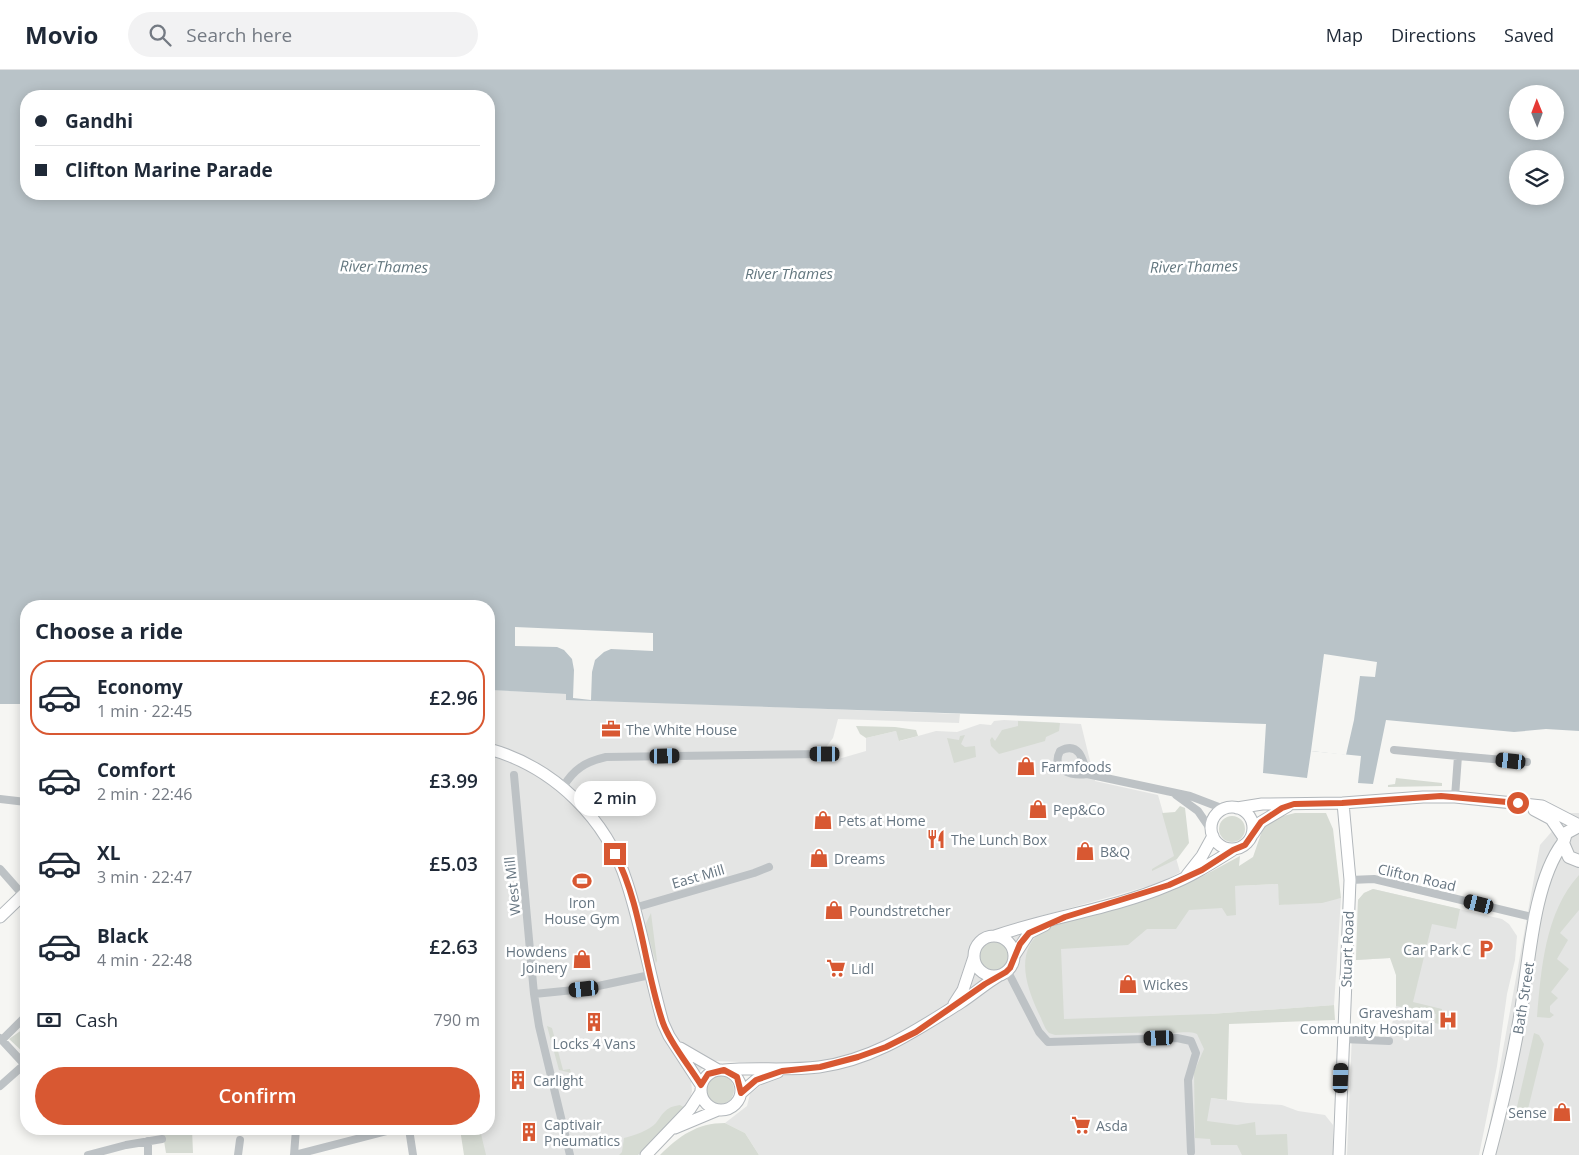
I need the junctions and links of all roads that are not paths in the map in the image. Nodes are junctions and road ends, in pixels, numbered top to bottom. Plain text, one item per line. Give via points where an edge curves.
1 (495, 750) edge
2 (1394, 750) dead end
3 (825, 754) dead end
4 (1458, 756) junction
5 (1527, 762) dead end
6 (1087, 774) dead end
7 (514, 775) dead end
8 (562, 787) junction
9 (1172, 793) junction
10 (1455, 797) junction
11 (0, 799) edge
12 (20, 801) edge
13 (1342, 803) junction
14 (1518, 803) junction
15 (1294, 804) junction
16 (1237, 808) junction
17 (1224, 809) junction
18 (1579, 825) edge
19 (1212, 833) junction
20 (1253, 835) junction
21 (1563, 840) junction
22 (1233, 850) junction
23 (1579, 861) edge
24 (768, 867) dead end
25 (0, 869) edge
26 (1184, 878) junction
27 (1350, 880) junction
28 (20, 893) edge
29 (20, 901) edge
30 (634, 908) junction
31 (0, 917) edge
32 (1065, 917) junction
33 (1536, 918) junction
34 (995, 936) junction
35 (1014, 956) junction
36 (974, 957) junction
37 (1004, 972) junction
38 (650, 975) junction
39 (534, 994) junction
40 (952, 1007) junction
41 (20, 1022) edge
42 (1, 1039) edge
43 (1343, 1039) junction
44 (1389, 1041) dead end
45 (674, 1044) junction
46 (20, 1059) edge
47 (20, 1068) edge
48 (721, 1070) junction
49 (782, 1071) junction
50 (0, 1086) edge
51 (701, 1088) junction
52 (741, 1093) junction
53 (718, 1110) junction
54 (673, 1128) junction
55 (296, 1135) edge
56 (372, 1135) edge
57 (410, 1135) edge
58 (162, 1139) dead end
59 (240, 1140) dead end
60 (148, 1141) junction
61 (1191, 1152) dead end
62 (88, 1155) edge
63 (148, 1155) edge
64 (238, 1155) edge
65 (294, 1155) edge
66 (413, 1155) edge
67 (570, 1155) edge
68 (646, 1155) edge
69 (1339, 1155) edge
70 (1488, 1155) edge

1 - 8 street via 539,771
2 - 4 street
3 - 8 street via 606,757 578,767
4 - 5 street
4 - 10 street
6 - 9 street
7 - 39 street, West Mill
8 - 30 street via 592,817 610,845
9 - 17 street
9 - 19 street via 1198,811
10 - 13 street
10 - 14 street
11 - 12 street
13 - 15 street
13 - 27 street, Stuart Road
14 - 18 street via 1542,806
14 - 21 street via 1546,816
15 - 16 street
15 - 20 street via 1261,822
16 - 17 street
16 - 20 street via 1249,815
17 - 19 street via 1214,818
18 - 21 main road via 1570,829
19 - 22 street via 1220,846
19 - 26 street via 1202,856
20 - 22 street via 1245,845
21 - 23 main road via 1569,857
21 - 33 main road, Bath Street via 1550,865
22 - 26 street
24 - 30 street, East Mill
25 - 28 street
26 - 32 street
27 - 33 street, Clifton Road via 1374,879
27 - 43 street, Stuart Road
29 - 31 street
30 - 38 street
32 - 34 street
32 - 35 street via 1029,933
33 - 70 main road, Bath Street via 1518,1031
34 - 35 street via 1010,944
34 - 36 street via 980,941
35 - 37 street
36 - 37 street via 982,972 994,976
36 - 40 street via 963,990
37 - 40 street
37 - 61 street via 1048,1042 1177,1038 1192,1041 1196,1053 1188,1080
38 - 39 street via 593,987
38 - 45 street via 663,1023
39 - 67 street, West Mill
40 - 49 street via 916,1032 886,1047 835,1064
41 - 42 street
42 - 46 street
43 - 44 street
43 - 69 street, Stuart Road
45 - 48 street
45 - 51 street
47 - 50 street
48 - 49 street via 753,1068
48 - 51 street via 708,1074
48 - 52 street via 737,1077
49 - 52 street via 756,1080
51 - 53 street via 706,1103
51 - 54 street via 695,1102
52 - 53 street via 731,1108
53 - 54 street
54 - 68 street
55 - 65 street
56 - 65 street
57 - 66 street
58 - 60 street
59 - 64 street
60 - 62 street
60 - 63 street

